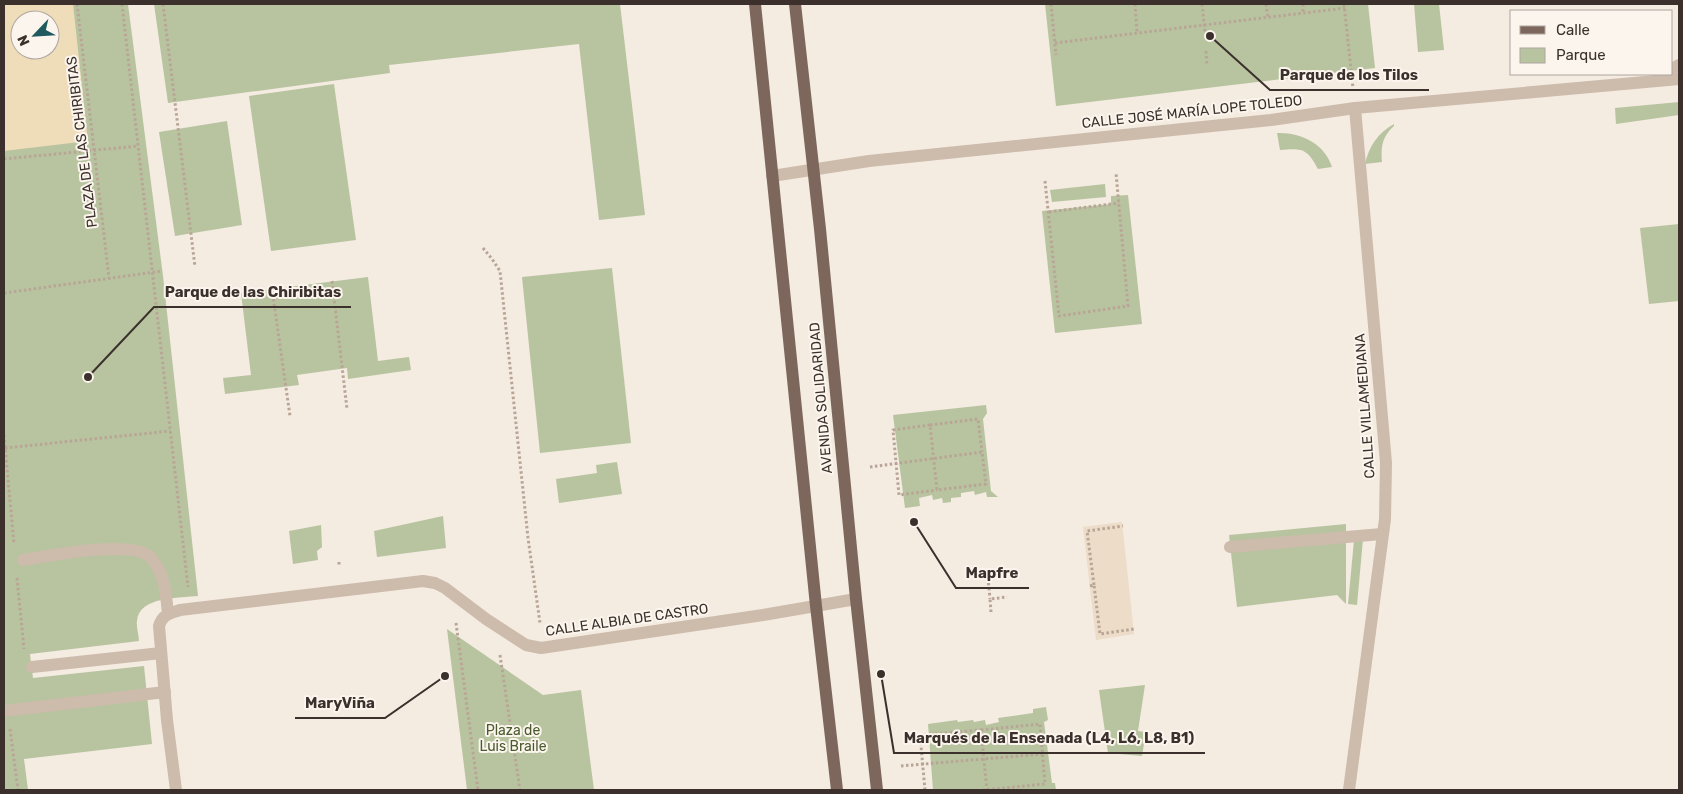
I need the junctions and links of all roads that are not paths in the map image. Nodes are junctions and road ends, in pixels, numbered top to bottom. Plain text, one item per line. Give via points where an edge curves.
1 (755, 4) edge
2 (796, 4) edge
3 (1659, 75) edge
4 (1679, 79) edge
5 (1646, 82) junction
6 (1356, 108) junction
7 (813, 171) junction
8 (772, 176) junction
9 (1382, 534) junction
10 (1230, 546) dead end
11 (23, 560) dead end
12 (856, 599) junction
13 (816, 606) junction
14 (168, 614) junction
15 (161, 653) junction
16 (32, 667) dead end
17 (165, 692) junction
18 (6, 710) edge
19 (176, 790) edge
20 (836, 790) edge
21 (877, 790) edge
22 (1349, 790) edge

1 - 8 main road, AVENIDA SOLIDARIDAD
2 - 7 main road, AVENIDA SOLIDARIDAD
3 - 5 street, CALLE JOSÉ MARÍA LOPE TOLEDO
4 - 5 street, CALLE JOSÉ MARÍA LOPE TOLEDO
5 - 6 street, CALLE JOSÉ MARÍA LOPE TOLEDO
6 - 7 street, CALLE JOSÉ MARÍA LOPE TOLEDO via 1270,120 870,161
6 - 9 street, CALLE VILLAMEDIANA via 1386,462 1386,510
7 - 8 street, CALLE JOSÉ MARÍA LOPE TOLEDO
7 - 12 main road, AVENIDA SOLIDARIDAD
8 - 13 main road, AVENIDA SOLIDARIDAD
9 - 10 street
9 - 22 street, CALLE VILLAMEDIANA
11 - 14 street via 96,550 137,550 151,557 164,581
12 - 13 street, CALLE ALBIA DE CASTRO
12 - 21 main road, AVENIDA SOLIDARIDAD
13 - 14 street, CALLE ALBIA DE CASTRO via 541,648 526,645 445,588 422,581
13 - 20 main road, AVENIDA SOLIDARIDAD
14 - 15 street via 159,626
15 - 16 street
15 - 17 street
17 - 18 street
17 - 19 street

